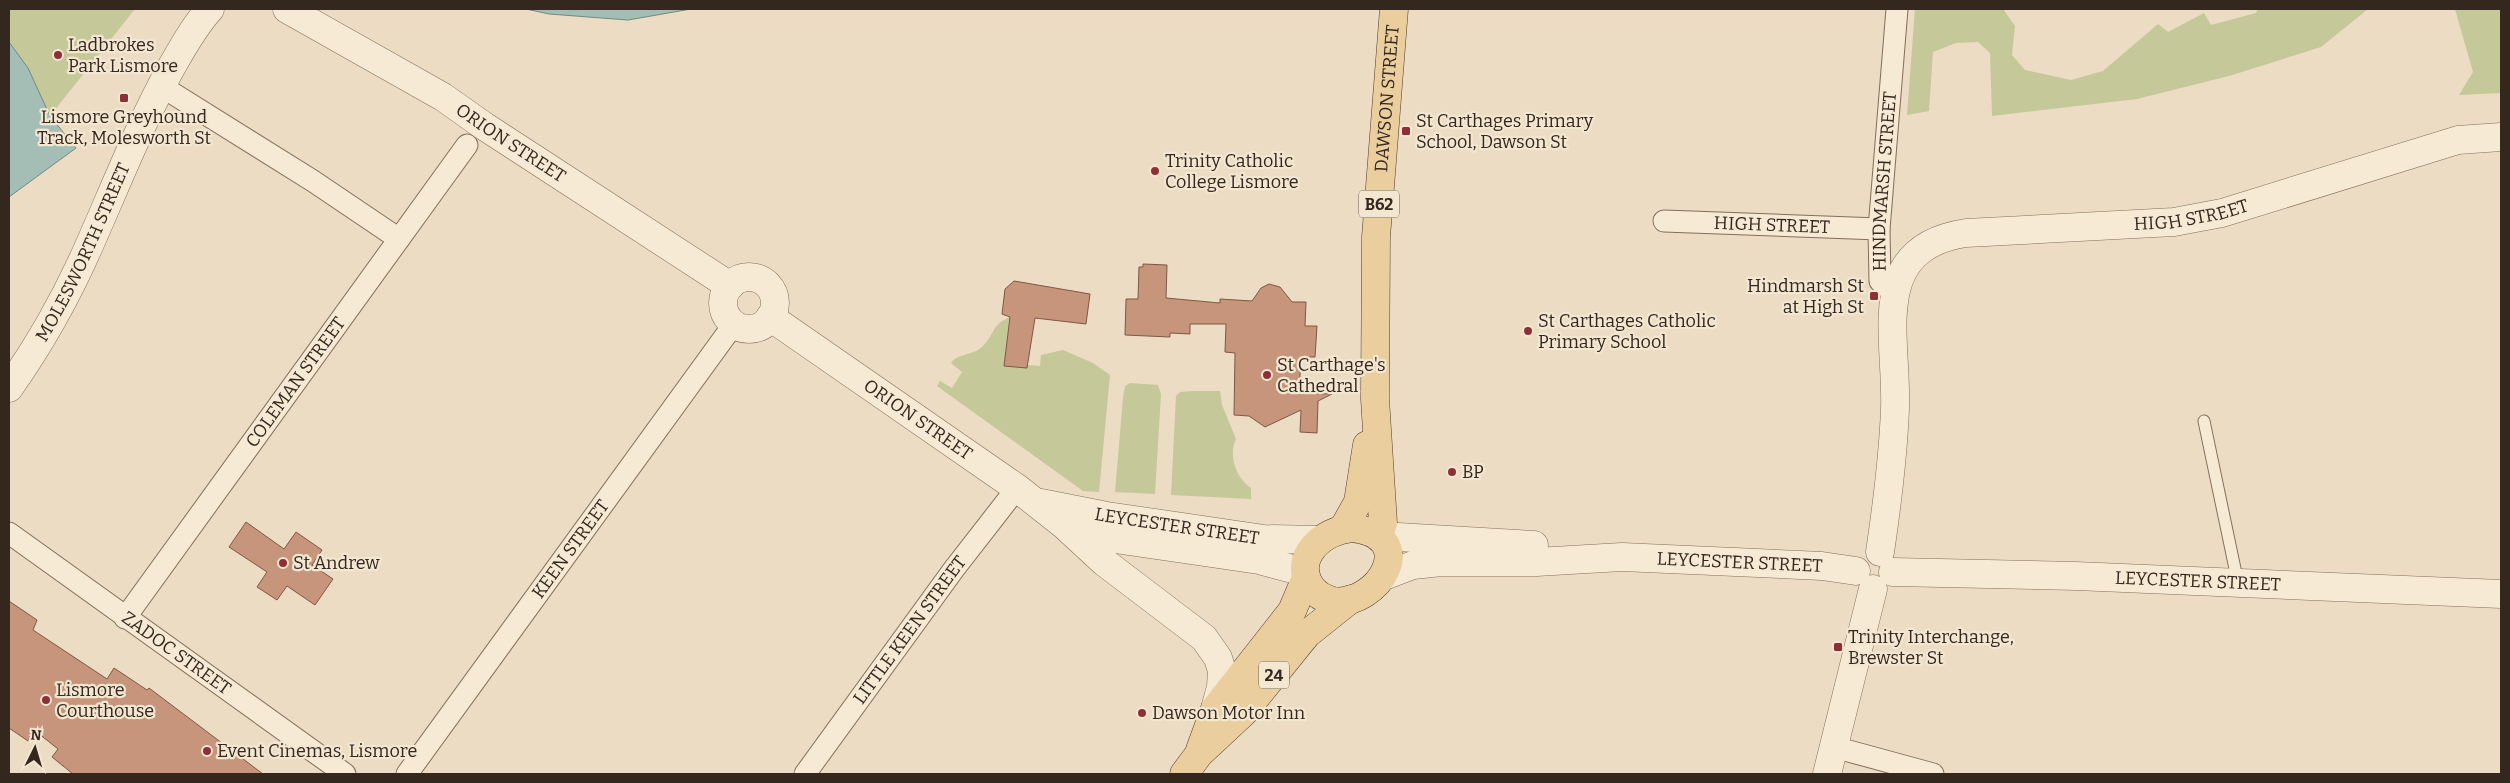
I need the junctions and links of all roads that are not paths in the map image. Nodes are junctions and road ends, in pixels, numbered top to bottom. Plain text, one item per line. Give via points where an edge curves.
1 (210, 9) edge
2 (287, 9) edge
3 (1394, 9) edge
4 (1897, 9) edge
5 (161, 86) junction
6 (2501, 137) edge
7 (467, 145) dead end
8 (1664, 221) dead end
9 (1879, 230) junction
10 (399, 239) junction
11 (730, 286) junction
12 (1896, 287) junction
13 (770, 317) junction
14 (734, 324) junction
15 (9, 388) edge
16 (1375, 399) junction
17 (2204, 420) dead end
18 (1026, 495) junction
19 (1064, 525) junction
20 (9, 533) edge
21 (1331, 534) junction
22 (1382, 538) junction
23 (1622, 557) junction
24 (1875, 571) junction
25 (1305, 575) junction
26 (1384, 576) junction
27 (2238, 582) junction
28 (2501, 594) edge
29 (1352, 599) junction
30 (125, 618) junction
31 (1214, 709) junction
32 (1834, 747) junction
33 (1191, 764) edge
34 (345, 774) edge
35 (407, 774) edge
36 (805, 774) edge
37 (1827, 774) edge
38 (1933, 774) edge

1 - 5 street, MOLESWORTH STREET
2 - 11 street, ORION STREET via 443,97
3 - 16 main road, DAWSON STREET / B62 via 1376,237
4 - 9 street, HINDMARSH STREET
5 - 10 street
5 - 15 street, MOLESWORTH STREET via 69,287 30,358
6 - 12 street, HIGH STREET via 2458,140 2231,210 2174,222 1946,236 1921,249 1910,259
7 - 10 street, COLEMAN STREET
8 - 9 street, HIGH STREET
9 - 12 street, HINDMARSH STREET via 1880,281 1886,286
10 - 30 street, COLEMAN STREET
11 - 13 street via 748,278 764,283 774,297
11 - 14 street via 724,296 724,310
12 - 24 street, HINDMARSH STREET via 1891,313 1895,407 1890,478
13 - 14 street via 755,328
13 - 18 street, ORION STREET
14 - 35 street, KEEN STREET
16 - 21 main road, DAWSON STREET / B62 via 1358,502
16 - 22 main road, DAWSON STREET / B62
17 - 27 lane
18 - 19 street, ORION STREET
18 - 21 street, LEYCESTER STREET via 1108,516 1264,538
18 - 36 street, LITTLE KEEN STREET via 954,569
19 - 25 street, ORION STREET via 1108,538 1259,560
19 - 31 street, ORION STREET via 1104,562 1211,646 1222,671 1222,687
20 - 30 street, ZADOC STREET
21 - 22 main road via 1361,529
21 - 25 main road, B62 via 1308,553 1304,562
22 - 23 street, LEYCESTER STREET via 1505,542
22 - 26 main road, B62 via 1388,557
23 - 24 street, LEYCESTER STREET
23 - 26 street, LEYCESTER STREET via 1413,564
24 - 27 street, LEYCESTER STREET
24 - 32 street, HINDMARSH STREET
25 - 29 main road via 1312,589 1326,598 1333,601
25 - 31 main road, B62 via 1292,611
26 - 29 main road via 1376,585
27 - 28 street, LEYCESTER STREET
29 - 33 main road, 24 via 1306,634 1243,713
30 - 34 street, ZADOC STREET
31 - 33 main road, B62
32 - 37 street, HINDMARSH STREET
32 - 38 street

